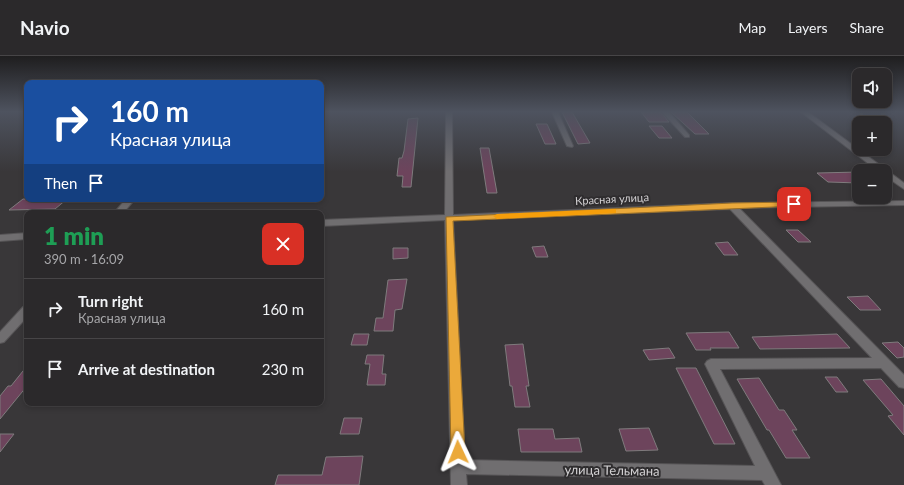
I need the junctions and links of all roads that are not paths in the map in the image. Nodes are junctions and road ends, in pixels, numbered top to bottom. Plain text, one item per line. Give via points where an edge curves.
1 (449, 132) edge
2 (564, 132) edge
3 (684, 132) edge
4 (831, 132) edge
5 (687, 136) dead end
6 (570, 146) dead end
7 (873, 164) edge
8 (892, 178) edge
9 (904, 187) edge
10 (128, 202) edge
11 (904, 203) edge
12 (732, 206) junction
13 (121, 210) edge
14 (449, 218) junction
15 (324, 223) edge
16 (24, 236) edge
17 (0, 238) edge
18 (24, 313) edge
19 (0, 339) edge
20 (884, 363) junction
21 (904, 384) edge
22 (459, 467) junction
23 (770, 479) edge
24 (459, 485) edge

1 - 14 street
2 - 6 street
3 - 5 street
4 - 7 street
8 - 9 street
10 - 13 street
11 - 12 street, Красная улица
12 - 14 street, Красная улица
12 - 20 street
14 - 15 street, Красная улица
14 - 22 street
16 - 17 street
18 - 19 street
20 - 21 street
20 - 23 street, улица Тельмана via 711,364
22 - 23 street, улица Тельмана
22 - 24 street

